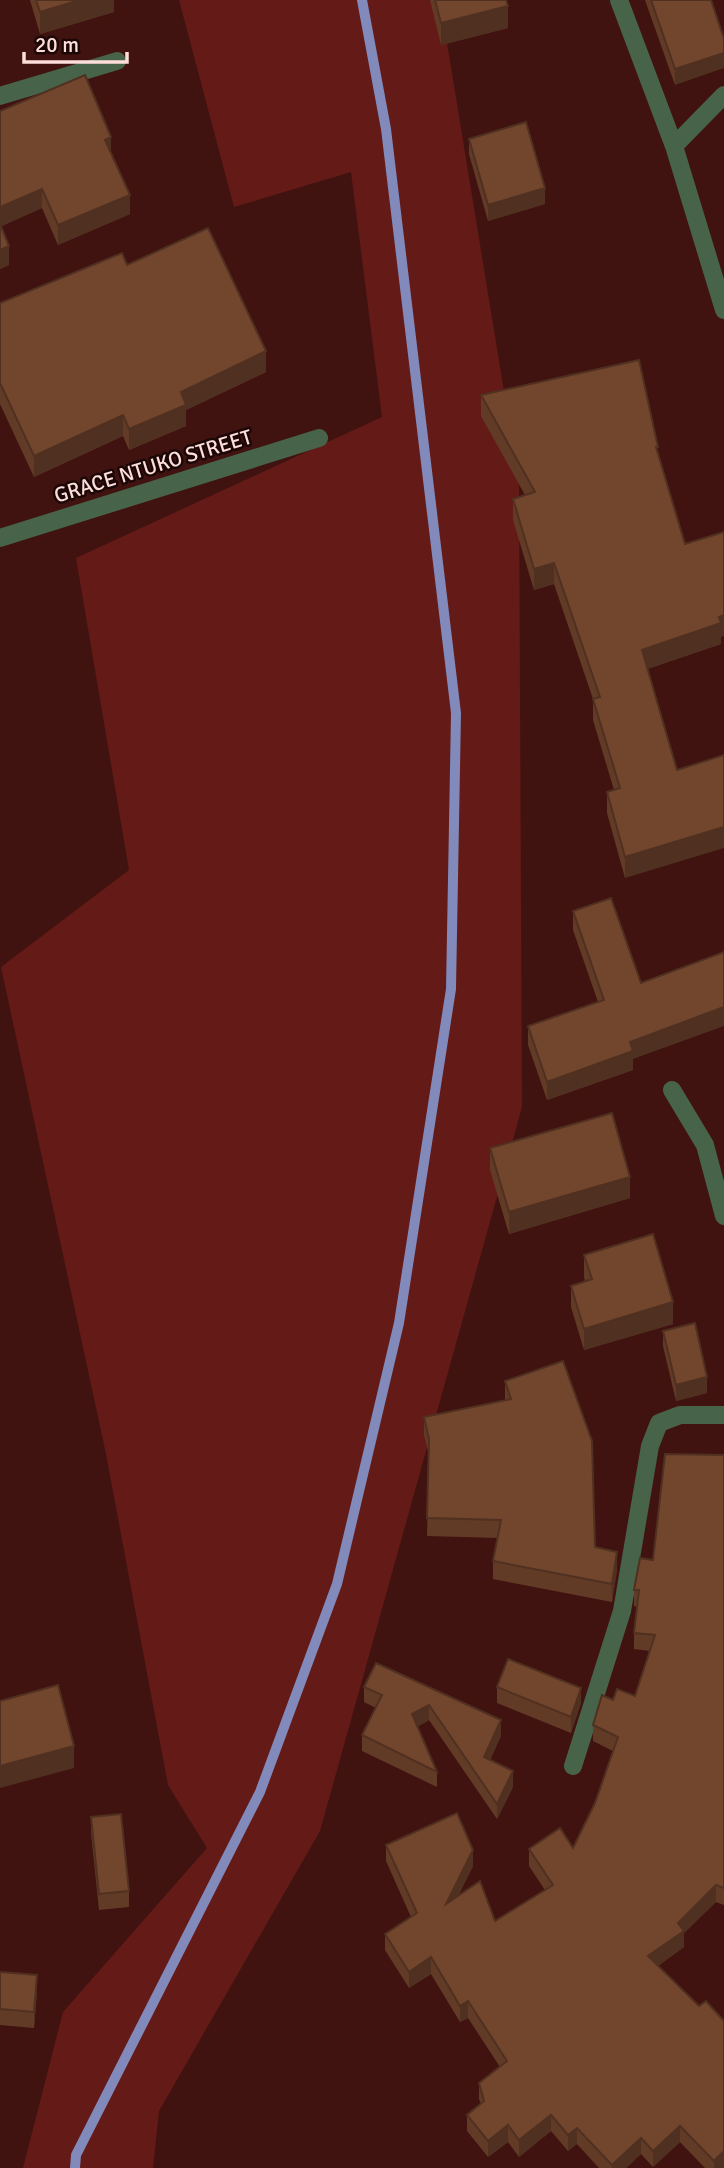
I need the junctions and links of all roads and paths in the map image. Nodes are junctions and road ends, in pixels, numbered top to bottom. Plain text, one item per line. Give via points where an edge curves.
1 (619, 0) edge
2 (117, 61) dead end
3 (724, 95) edge
4 (0, 96) edge
5 (674, 146) junction
6 (724, 310) edge
7 (319, 438) dead end
8 (0, 538) edge
9 (672, 1090) dead end
10 (724, 1216) edge
11 (724, 1415) edge
12 (573, 1766) dead end

1 - 5 street
2 - 4 street
3 - 5 street
5 - 6 street
7 - 8 street, GRACE NTUKO STREET
9 - 10 street via 705,1145
11 - 12 street via 680,1415 659,1423 650,1446 622,1611

